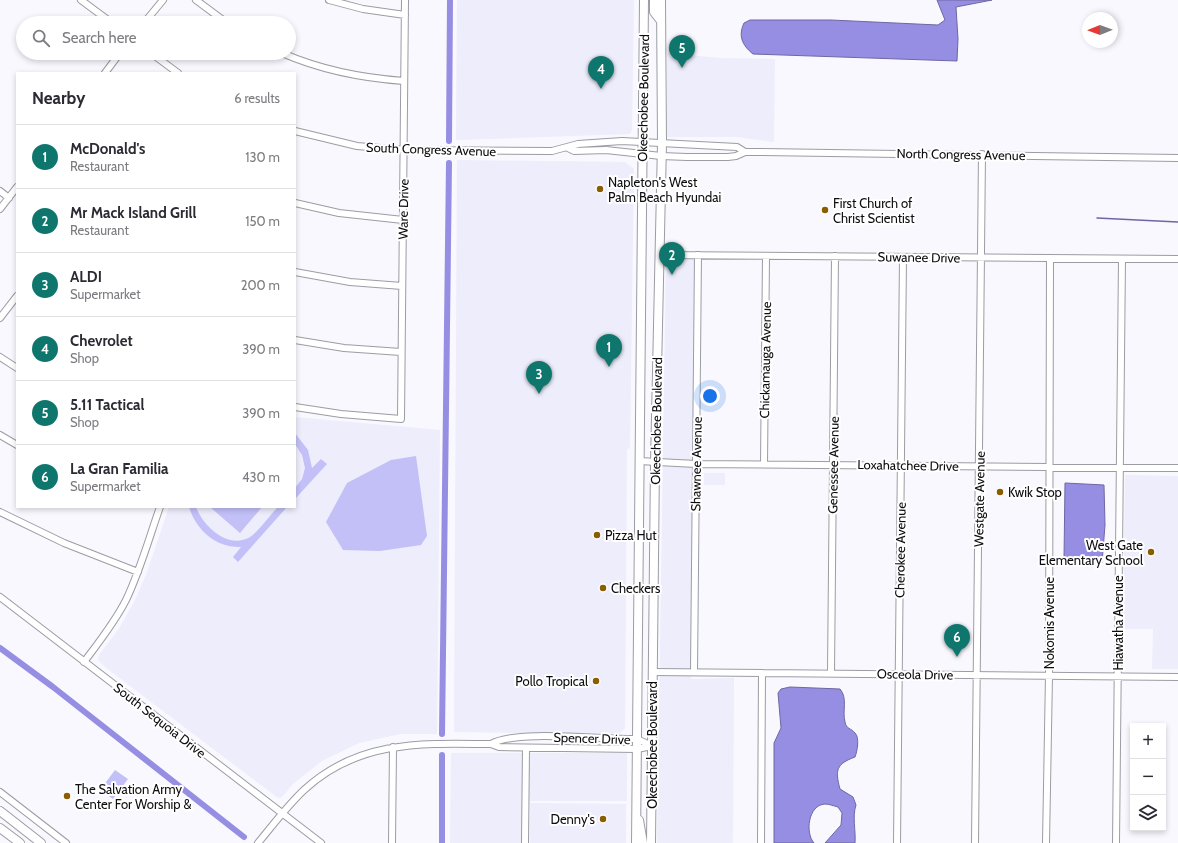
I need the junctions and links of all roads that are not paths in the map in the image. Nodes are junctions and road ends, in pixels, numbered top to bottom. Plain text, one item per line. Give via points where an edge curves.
1 (81, 0) edge
2 (163, 0) edge
3 (196, 0) edge
4 (329, 0) edge
5 (405, 0) edge
6 (644, 0) edge
7 (654, 0) edge
8 (661, 0) edge
9 (405, 15) junction
10 (103, 16) edge
11 (150, 16) edge
12 (218, 16) edge
13 (661, 21) junction
14 (296, 58) edge
15 (115, 60) edge
16 (160, 60) edge
17 (106, 72) edge
18 (177, 72) edge
19 (404, 81) junction
20 (296, 131) edge
21 (642, 141) junction
22 (662, 143) junction
23 (568, 148) junction
24 (404, 150) junction
25 (745, 152) junction
26 (643, 154) junction
27 (982, 154) junction
28 (661, 156) junction
29 (1178, 158) edge
30 (16, 188) edge
31 (0, 192) edge
32 (9, 198) junction
33 (296, 203) edge
34 (0, 209) edge
35 (403, 220) junction
36 (659, 255) junction
37 (698, 255) junction
38 (766, 256) junction
39 (835, 256) junction
40 (903, 257) junction
41 (981, 258) junction
42 (1050, 258) junction
43 (1122, 259) junction
44 (1178, 259) edge
45 (296, 272) edge
46 (402, 286) junction
47 (16, 297) edge
48 (0, 318) edge
49 (296, 340) edge
50 (402, 352) junction
51 (0, 357) edge
52 (16, 367) edge
53 (296, 407) edge
54 (0, 435) edge
55 (16, 444) edge
56 (639, 461) junction
57 (655, 463) junction
58 (696, 464) junction
59 (764, 464) junction
60 (833, 465) junction
61 (901, 465) junction
62 (979, 466) junction
63 (1050, 467) junction
64 (1119, 468) junction
65 (1178, 468) edge
66 (158, 508) edge
67 (0, 512) edge
68 (138, 572) junction
69 (0, 597) edge
70 (84, 662) junction
71 (653, 672) junction
72 (694, 672) junction
73 (762, 673) junction
74 (831, 673) junction
75 (899, 674) junction
76 (977, 675) junction
77 (1049, 675) junction
78 (1117, 676) junction
79 (1178, 677) edge
80 (573, 738) junction
81 (637, 739) junction
82 (491, 744) junction
83 (393, 746) junction
84 (652, 746) junction
85 (526, 748) junction
86 (560, 748) junction
87 (637, 749) junction
88 (0, 792) edge
89 (636, 808) junction
90 (0, 811) edge
91 (282, 814) junction
92 (0, 828) edge
93 (20, 843) edge
94 (41, 843) edge
95 (66, 843) edge
96 (258, 843) edge
97 (321, 843) edge
98 (392, 843) edge
99 (525, 843) edge
100 (636, 843) edge
101 (643, 843) edge
102 (651, 843) edge
103 (761, 843) edge
104 (897, 843) edge
105 (975, 843) edge
106 (1046, 843) edge
107 (1116, 843) edge

1 - 10 street
2 - 11 street
3 - 12 street
4 - 9 street via 363,9
5 - 9 street, Ware Drive
6 - 21 main road, Okeechobee Boulevard
7 - 13 main road via 654,12
8 - 13 main road, Okeechobee Boulevard
9 - 19 street, Ware Drive
13 - 22 main road, Okeechobee Boulevard
14 - 19 street via 331,70
15 - 17 street
16 - 18 street
19 - 24 street, Ware Drive
20 - 24 street, South Congress Avenue via 357,146
21 - 22 street, North Congress Avenue
21 - 23 street, South Congress Avenue via 578,144
21 - 26 main road, Okeechobee Boulevard
22 - 25 street, North Congress Avenue via 736,147
22 - 28 main road, Okeechobee Boulevard
23 - 24 street, South Congress Avenue via 532,151
23 - 26 street, South Congress Avenue via 574,151 606,150
24 - 35 street, Ware Drive
25 - 27 street, North Congress Avenue
25 - 28 street, North Congress Avenue via 728,157
26 - 28 street, North Congress Avenue
26 - 56 main road, Okeechobee Boulevard
27 - 29 street, North Congress Avenue
27 - 41 street, Westgate Avenue
28 - 36 main road, Okeechobee Boulevard
30 - 32 street
31 - 32 street
32 - 34 street
33 - 35 street via 339,213
35 - 46 street, Ware Drive
36 - 37 street, Suwanee Drive
36 - 57 main road, Okeechobee Boulevard
37 - 38 street, Suwanee Drive
37 - 58 street, Shawnee Avenue
38 - 39 street, Suwanee Drive
38 - 59 street, Chickamauga Avenue
39 - 40 street, Suwanee Drive
39 - 60 street, Genessee Avenue
40 - 41 street, Suwanee Drive
40 - 61 street, Cherokee Avenue
41 - 42 street, Suwanee Drive
41 - 62 street, Westgate Avenue
42 - 43 street, Suwanee Drive
42 - 63 street, Nokomis Avenue
43 - 44 street, Suwanee Drive
43 - 64 street, Hiawatha Avenue
45 - 46 street via 350,282
46 - 50 street, Ware Drive
47 - 48 street
49 - 50 street via 344,348
50 - 53 street, Ware Drive via 401,419
51 - 52 street
54 - 55 street
56 - 57 street, Loxahatchee Drive
56 - 81 main road, Okeechobee Boulevard
57 - 58 street, Loxahatchee Drive
57 - 71 main road, Okeechobee Boulevard
58 - 59 street, Loxahatchee Drive
58 - 72 street, Shawnee Avenue
59 - 60 street, Loxahatchee Drive
60 - 61 street, Loxahatchee Drive
60 - 74 street, Genessee Avenue
61 - 62 street, Loxahatchee Drive
61 - 75 street, Cherokee Avenue
62 - 63 street, Loxahatchee Drive
62 - 76 street, Westgate Avenue
63 - 64 street, Loxahatchee Drive
63 - 77 street, Nokomis Avenue
64 - 65 street, Loxahatchee Drive
64 - 78 street, Hiawatha Avenue
66 - 68 street
67 - 68 street via 64,543
68 - 70 street via 117,616
69 - 70 street, South Sequoia Drive
70 - 91 street, South Sequoia Drive
71 - 72 street, Osceola Drive
71 - 84 main road, Okeechobee Boulevard
72 - 73 street, Osceola Drive
73 - 74 street, Osceola Drive
73 - 103 street
74 - 75 street, Osceola Drive
75 - 76 street, Osceola Drive
75 - 104 street, Cherokee Avenue
76 - 77 street, Osceola Drive
76 - 105 street, Westgate Avenue
77 - 78 street, Osceola Drive
77 - 106 street, Nokomis Avenue
78 - 79 street, Osceola Drive
78 - 107 street, Hiawatha Avenue
80 - 81 street, Spencer Drive
80 - 82 street, Spencer Drive via 528,737 499,740
80 - 86 street
81 - 84 street, Spencer Drive
81 - 87 main road, Okeechobee Boulevard
82 - 83 street, Spencer Drive
82 - 85 street, Spencer Drive via 499,747
83 - 91 street, Spencer Drive via 363,755 331,770 305,789
83 - 98 street
84 - 87 street, Spencer Drive
84 - 102 main road, Okeechobee Boulevard
85 - 86 street, Spencer Drive
85 - 99 street
86 - 87 street, Spencer Drive
87 - 89 main road, Okeechobee Boulevard
88 - 95 street
89 - 100 main road, Okeechobee Boulevard
89 - 101 main road
90 - 94 main road
91 - 96 street, Spencer Drive
91 - 97 street, South Sequoia Drive
92 - 93 main road

